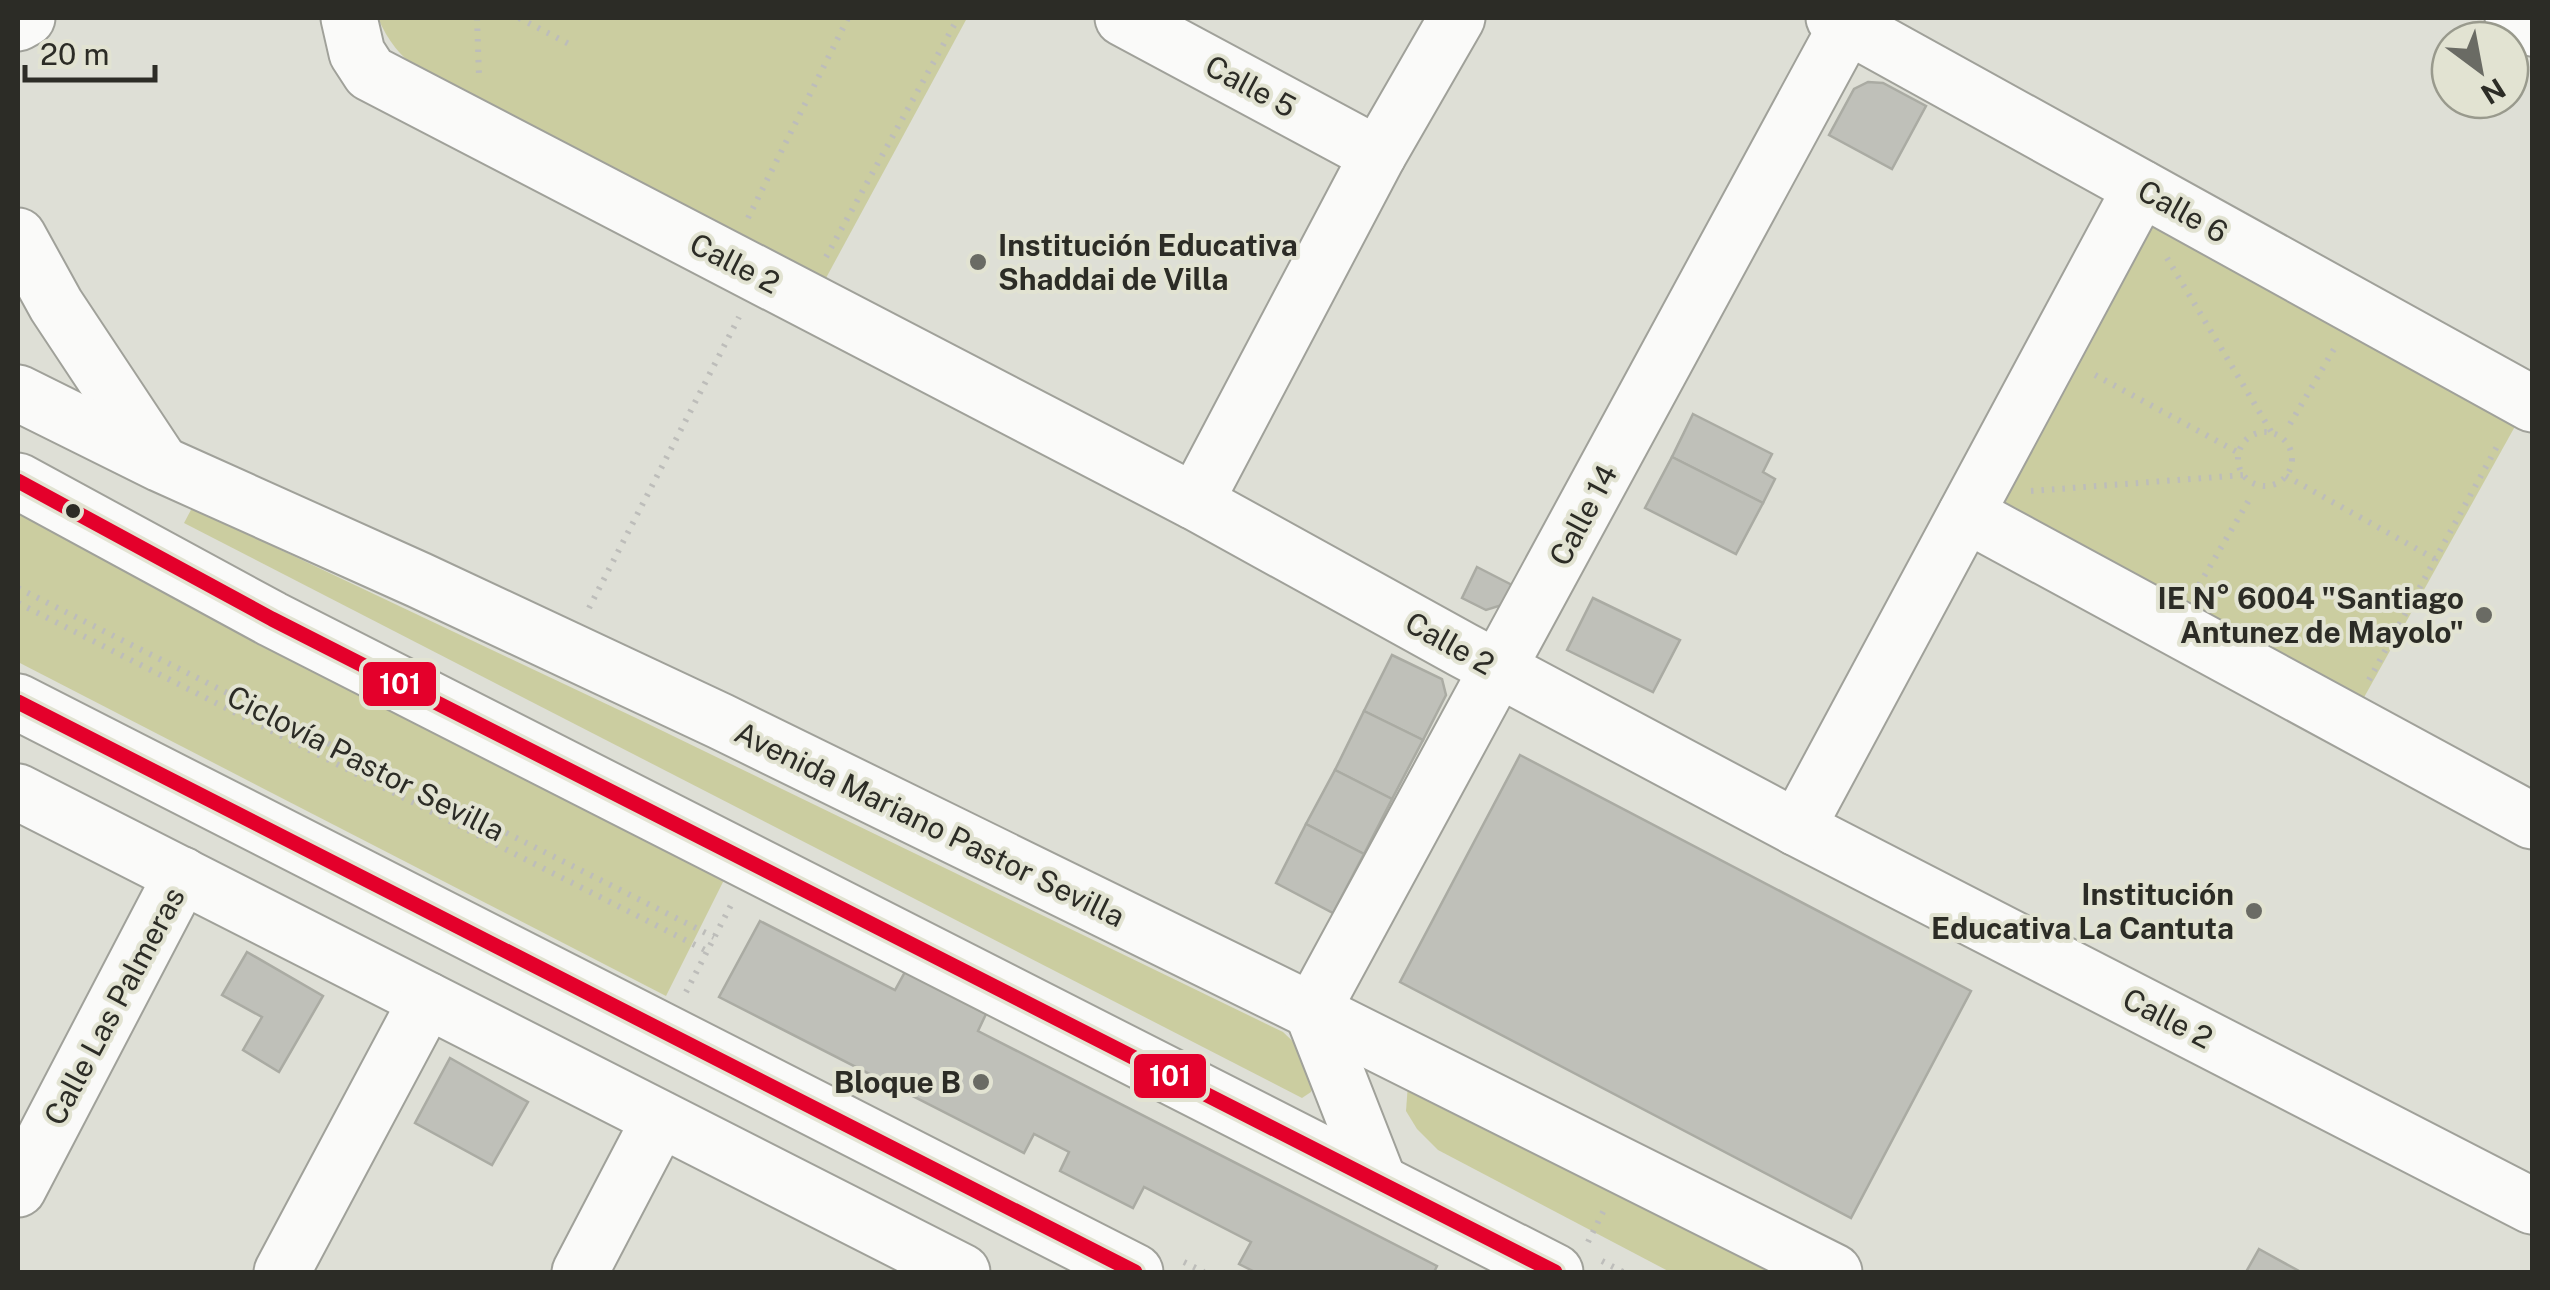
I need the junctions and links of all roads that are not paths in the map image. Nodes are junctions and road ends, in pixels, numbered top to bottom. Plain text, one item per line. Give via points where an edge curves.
1 (27, 18) edge
2 (349, 18) edge
3 (1123, 18) edge
4 (1457, 18) edge
5 (2513, 18) edge
6 (1844, 20) edge
7 (18, 23) edge
8 (2532, 28) edge
9 (1378, 155) junction
10 (2141, 188) junction
11 (18, 236) edge
12 (18, 393) edge
13 (2520, 415) edge
14 (161, 464) junction
15 (18, 481) edge
16 (1194, 502) junction
17 (1966, 514) junction
18 (1499, 670) junction
19 (18, 702) edge
20 (18, 792) edge
21 (2532, 821) edge
22 (1798, 828) junction
23 (182, 876) junction
24 (427, 1000) junction
25 (1312, 1011) junction
26 (34, 1119) edge
27 (660, 1119) junction
28 (1379, 1182) junction
29 (18, 1190) edge
30 (2532, 1206) edge
31 (868, 1251) edge
32 (282, 1272) edge
33 (580, 1272) edge
34 (962, 1272) edge
35 (1135, 1272) edge
36 (1555, 1272) edge
37 (1834, 1272) edge

1 - 7 street
2 - 16 street, Calle 2 via 356,52 370,74
3 - 9 street, Calle 5
4 - 9 street
5 - 8 street
6 - 10 street, Calle 6
6 - 18 street, Calle 14
9 - 16 street
10 - 13 street, Calle 6
10 - 17 street
11 - 14 street
12 - 14 street, Avenida Mariano Pastor Sevilla
14 - 25 street, Avenida Mariano Pastor Sevilla via 568,649
15 - 28 street via 272,619
16 - 18 street, Calle 2
17 - 21 street
17 - 22 street
18 - 22 street, Calle 2
18 - 25 street, Calle 14
19 - 35 street
20 - 23 street
22 - 30 street, Calle 2
23 - 24 street
23 - 26 street, Calle Las Palmeras
24 - 27 street
24 - 32 street
25 - 28 street
25 - 37 street, Avenida Mariano Pastor Sevilla
26 - 29 street, Calle Las Palmeras
27 - 31 street
27 - 33 street
28 - 36 street
31 - 34 street

